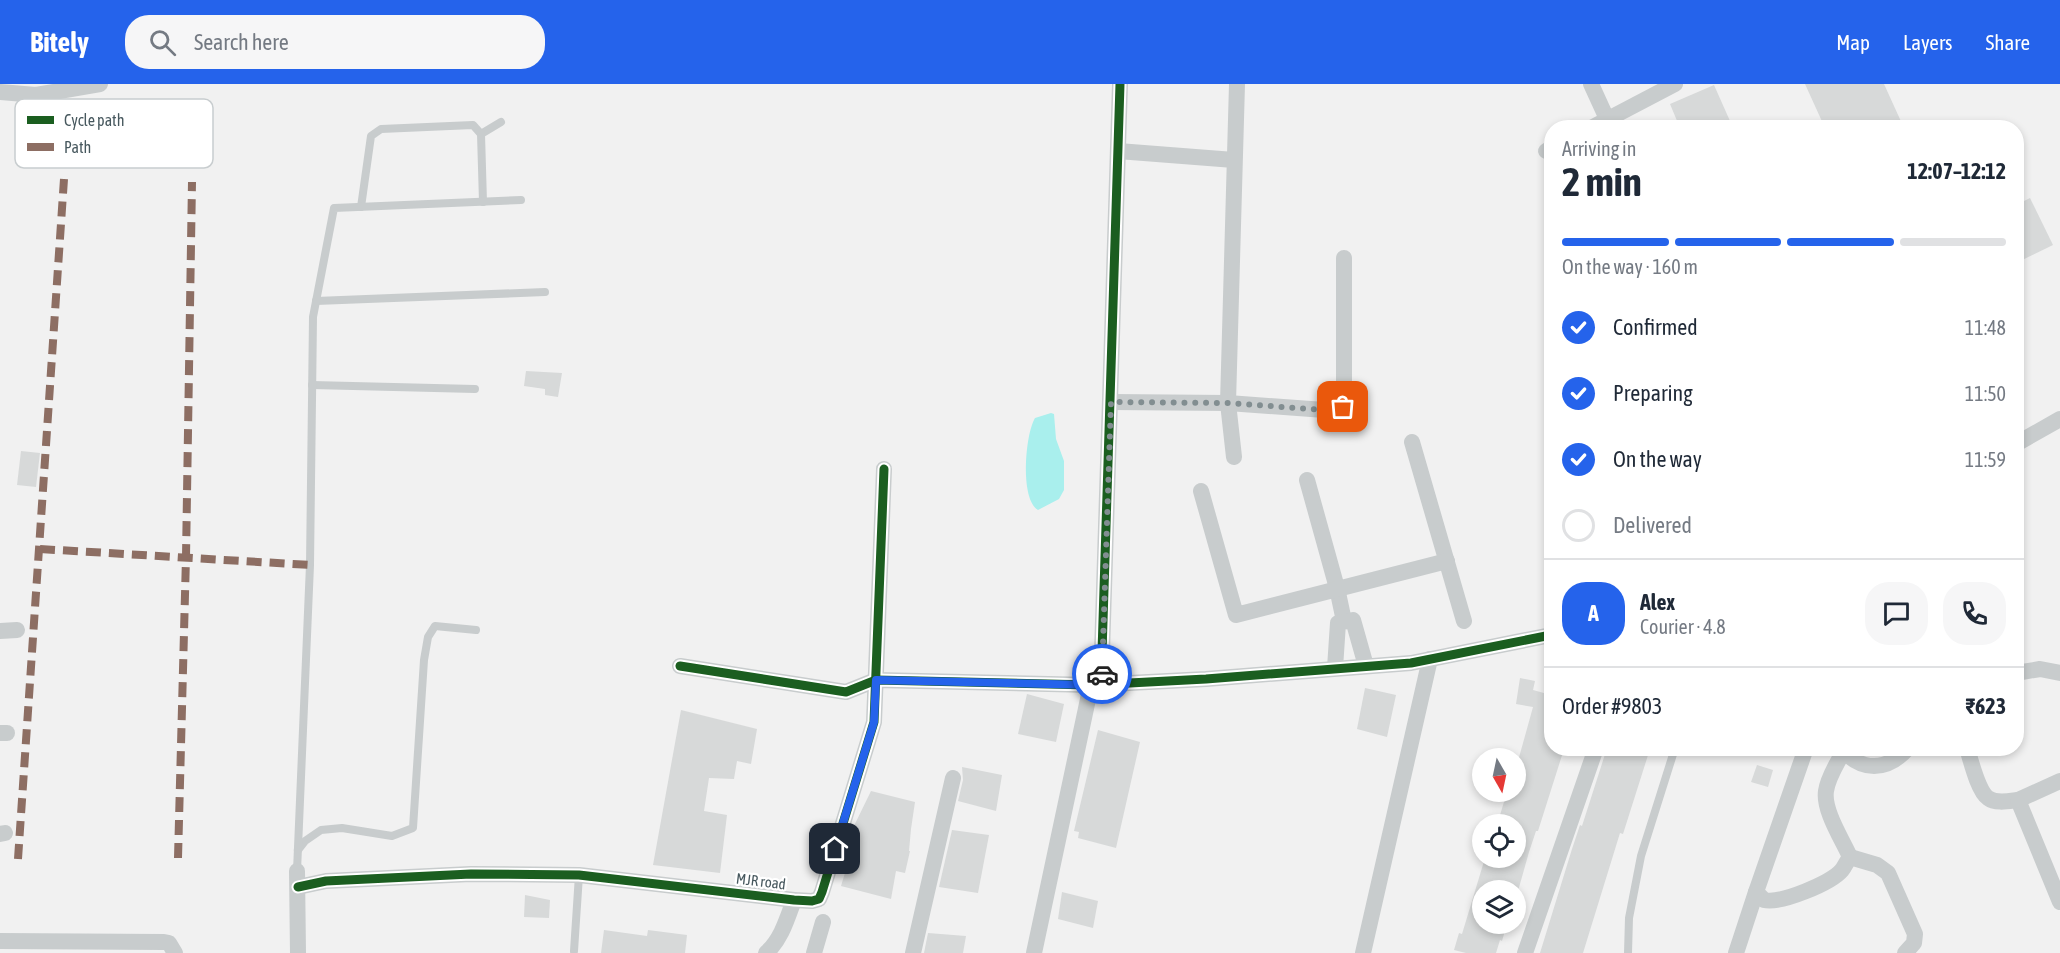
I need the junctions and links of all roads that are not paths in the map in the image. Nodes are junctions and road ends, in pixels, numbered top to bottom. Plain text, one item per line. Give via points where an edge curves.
1 (100, 84) edge
2 (1120, 84) edge
3 (1237, 84) edge
4 (1591, 84) edge
5 (1675, 84) edge
6 (0, 92) edge
7 (1615, 120) edge
8 (501, 122) dead end
9 (481, 134) junction
10 (1118, 151) junction
11 (1234, 160) junction
12 (521, 201) dead end
13 (483, 202) junction
14 (361, 207) junction
15 (1344, 258) dead end
16 (545, 292) dead end
17 (315, 302) junction
18 (312, 385) junction
19 (475, 389) dead end
20 (1111, 402) junction
21 (1228, 403) junction
22 (2060, 419) edge
23 (2024, 439) edge
24 (1412, 442) dead end
25 (1234, 457) dead end
26 (884, 469) dead end
27 (1307, 480) dead end
28 (1201, 491) dead end
29 (1447, 561) junction
30 (1338, 588) junction
31 (1344, 621) junction
32 (1464, 621) dead end
33 (17, 630) dead end
34 (476, 630) dead end
35 (0, 631) edge
36 (1544, 636) edge
37 (1430, 659) junction
38 (680, 666) dead end
39 (1366, 666) junction
40 (1335, 668) junction
41 (2024, 672) edge
42 (2060, 674) edge
43 (876, 680) junction
44 (1096, 685) junction
45 (1593, 756) edge
46 (1672, 756) edge
47 (1803, 756) edge
48 (1839, 756) edge
49 (1847, 756) edge
50 (1901, 756) edge
51 (1970, 756) edge
52 (952, 778) dead end
53 (2060, 781) edge
54 (2018, 800) junction
55 (298, 851) junction
56 (1850, 857) junction
57 (579, 875) junction
58 (298, 879) junction
59 (1756, 892) junction
60 (2058, 892) edge
61 (794, 900) junction
62 (823, 922) dead end
63 (0, 941) edge
64 (574, 951) dead end
65 (175, 953) edge
66 (298, 953) edge
67 (766, 953) edge
68 (814, 953) edge
69 (913, 953) edge
70 (1034, 953) edge
71 (1363, 953) edge
72 (1525, 953) edge
73 (1628, 953) edge
74 (1736, 953) edge
75 (1905, 953) edge

1 - 6 street via 36,94
2 - 10 street
3 - 11 street
4 - 7 street
5 - 7 street
8 - 9 lane
9 - 13 lane
9 - 14 lane via 473,125 381,129 371,136
10 - 11 street
10 - 20 street
11 - 21 street
12 - 13 lane
13 - 14 lane
14 - 17 lane via 334,208
15 - 21 street via 1343,407 1338,411
16 - 17 lane
17 - 18 lane
18 - 19 lane
18 - 55 lane via 310,565
20 - 21 street
20 - 44 street
21 - 25 street
22 - 23 street
24 - 29 street
26 - 43 street, MJR road
27 - 30 street
28 - 30 street via 1236,615
29 - 30 street
29 - 32 street
30 - 31 street
31 - 39 street via 1353,620
31 - 40 street via 1338,623
33 - 35 street
34 - 55 lane via 435,626 428,636 413,828 392,836 342,828 321,830
36 - 37 street
37 - 39 street
37 - 71 street
38 - 43 street via 846,692
39 - 40 street
40 - 44 street
41 - 42 street via 2040,669
43 - 44 street
43 - 61 street, MJR road via 874,722 822,892 819,899 812,901
44 - 70 street
45 - 72 street
46 - 73 lane via 1641,856 1629,918
47 - 59 street
48 - 56 street via 1826,789 1825,803
49 - 50 street via 1874,767
51 - 54 street via 1982,791 1989,799
52 - 69 street
53 - 54 street
54 - 60 street
55 - 58 lane
56 - 59 street via 1842,871 1822,884 1769,901
56 - 75 street via 1877,865 1888,873 1915,934 1914,943
57 - 58 street, MJR road
57 - 61 street, MJR road
57 - 64 lane
58 - 66 street
59 - 74 street
61 - 67 street via 774,946
62 - 68 street
63 - 65 street via 164,942

